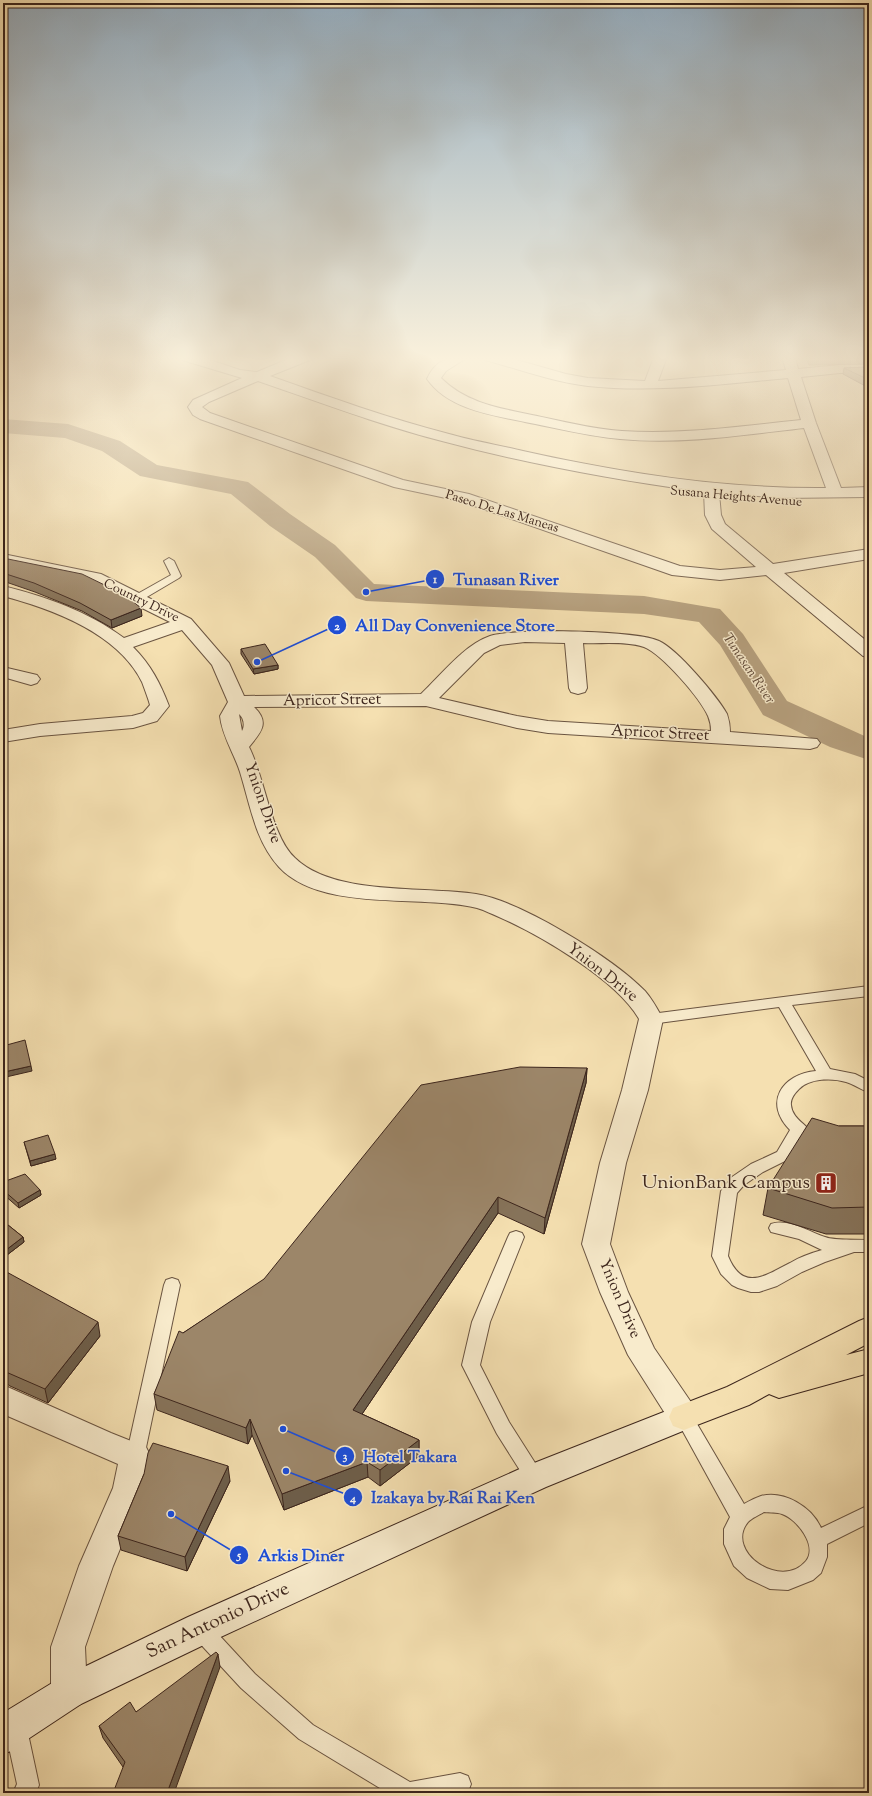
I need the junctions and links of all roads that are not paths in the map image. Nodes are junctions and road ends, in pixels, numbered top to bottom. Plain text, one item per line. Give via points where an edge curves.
1 (276, 441) edge
2 (419, 441) edge
3 (816, 441) edge
4 (712, 492) junction
5 (869, 492) edge
6 (835, 493) junction
7 (869, 504) edge
8 (869, 554) edge
9 (3, 559) edge
10 (169, 561) dead end
11 (770, 570) junction
12 (11, 593) edge
13 (136, 599) junction
14 (3, 608) edge
15 (185, 623) junction
16 (573, 638) junction
17 (122, 645) junction
18 (869, 652) edge
19 (3, 672) edge
20 (31, 679) dead end
21 (578, 688) dead end
22 (426, 700) junction
23 (237, 702) junction
24 (3, 736) edge
25 (720, 737) junction
26 (810, 743) dead end
27 (240, 746) junction
28 (869, 991) edge
29 (783, 1001) junction
30 (651, 1019) junction
31 (825, 1074) junction
32 (869, 1087) edge
33 (798, 1130) junction
34 (819, 1142) edge
35 (777, 1228) dead end
36 (516, 1237) dead end
37 (852, 1246) junction
38 (869, 1246) edge
39 (172, 1285) dead end
40 (869, 1329) edge
41 (869, 1361) edge
42 (738, 1396) junction
43 (3, 1398) edge
44 (684, 1417) junction
45 (135, 1457) junction
46 (535, 1477) junction
47 (869, 1514) edge
48 (740, 1516) junction
49 (817, 1539) junction
50 (200, 1629) junction
51 (69, 1692) junction
52 (9, 1731) edge
53 (460, 1784) dead end
54 (24, 1793) edge

1 - 11 street, Paseo De Las Maneas via 399,484 464,497 678,571 720,575
2 - 4 street, Susana Heights Avenue via 637,487
3 - 6 street
4 - 6 street, Susana Heights Avenue
4 - 7 street, Susana Heights Avenue via 788,503
4 - 11 street via 713,515 718,526
5 - 6 street, Susana Heights Avenue
8 - 11 street, Paseo De Las Maneas
9 - 13 street, Country Drive via 95,578
10 - 13 lane via 176,576
11 - 18 street
12 - 14 street
12 - 17 street via 63,610 95,626
13 - 15 street, Country Drive
15 - 17 street
15 - 23 street, Country Drive via 220,663
16 - 21 street
16 - 22 street, Apricot Street via 518,637 486,644
16 - 25 street, Apricot Street via 627,639 654,645 664,652 717,714
17 - 24 street via 144,670 156,692 160,706 150,716 133,722 40,730
19 - 20 street
22 - 23 street, Apricot Street
22 - 25 street, Apricot Street via 548,727
23 - 27 street, Ynion Drive via 228,716 231,731
23 - 27 street via 250,714 253,721 253,729
25 - 26 street
27 - 30 street, Ynion Drive via 275,846 288,864 302,874 347,890 478,901 517,917 566,944 611,976 637,998
28 - 29 lane
29 - 30 lane
29 - 31 lane
30 - 44 street, Ynion Drive via 635,1090 613,1163 596,1244 614,1292 643,1355
31 - 32 lane via 846,1077
31 - 33 lane via 801,1079 790,1088 784,1099 785,1112
33 - 34 lane
33 - 37 lane via 782,1156 757,1168 738,1181 729,1191 720,1256 723,1266 731,1276 757,1286 812,1260
35 - 37 lane via 803,1234 824,1244
36 - 46 lane via 481,1322 471,1365 503,1428
37 - 38 lane
39 - 45 lane
40 - 42 highway
41 - 42 highway
42 - 44 highway
43 - 45 street
44 - 46 street, San Antonio Drive
44 - 48 lane
45 - 51 street via 129,1488 96,1566 68,1647
46 - 50 street, San Antonio Drive
47 - 49 lane
48 - 49 lane via 750,1508 762,1504 790,1508 803,1516
48 - 49 lane via 734,1526 733,1539 736,1551 754,1573 768,1579 782,1582 807,1573 815,1564 819,1552
50 - 51 street, San Antonio Drive
50 - 53 lane via 248,1680 306,1732 408,1793
51 - 52 street, San Antonio Drive
52 - 54 lane via 28,1785

